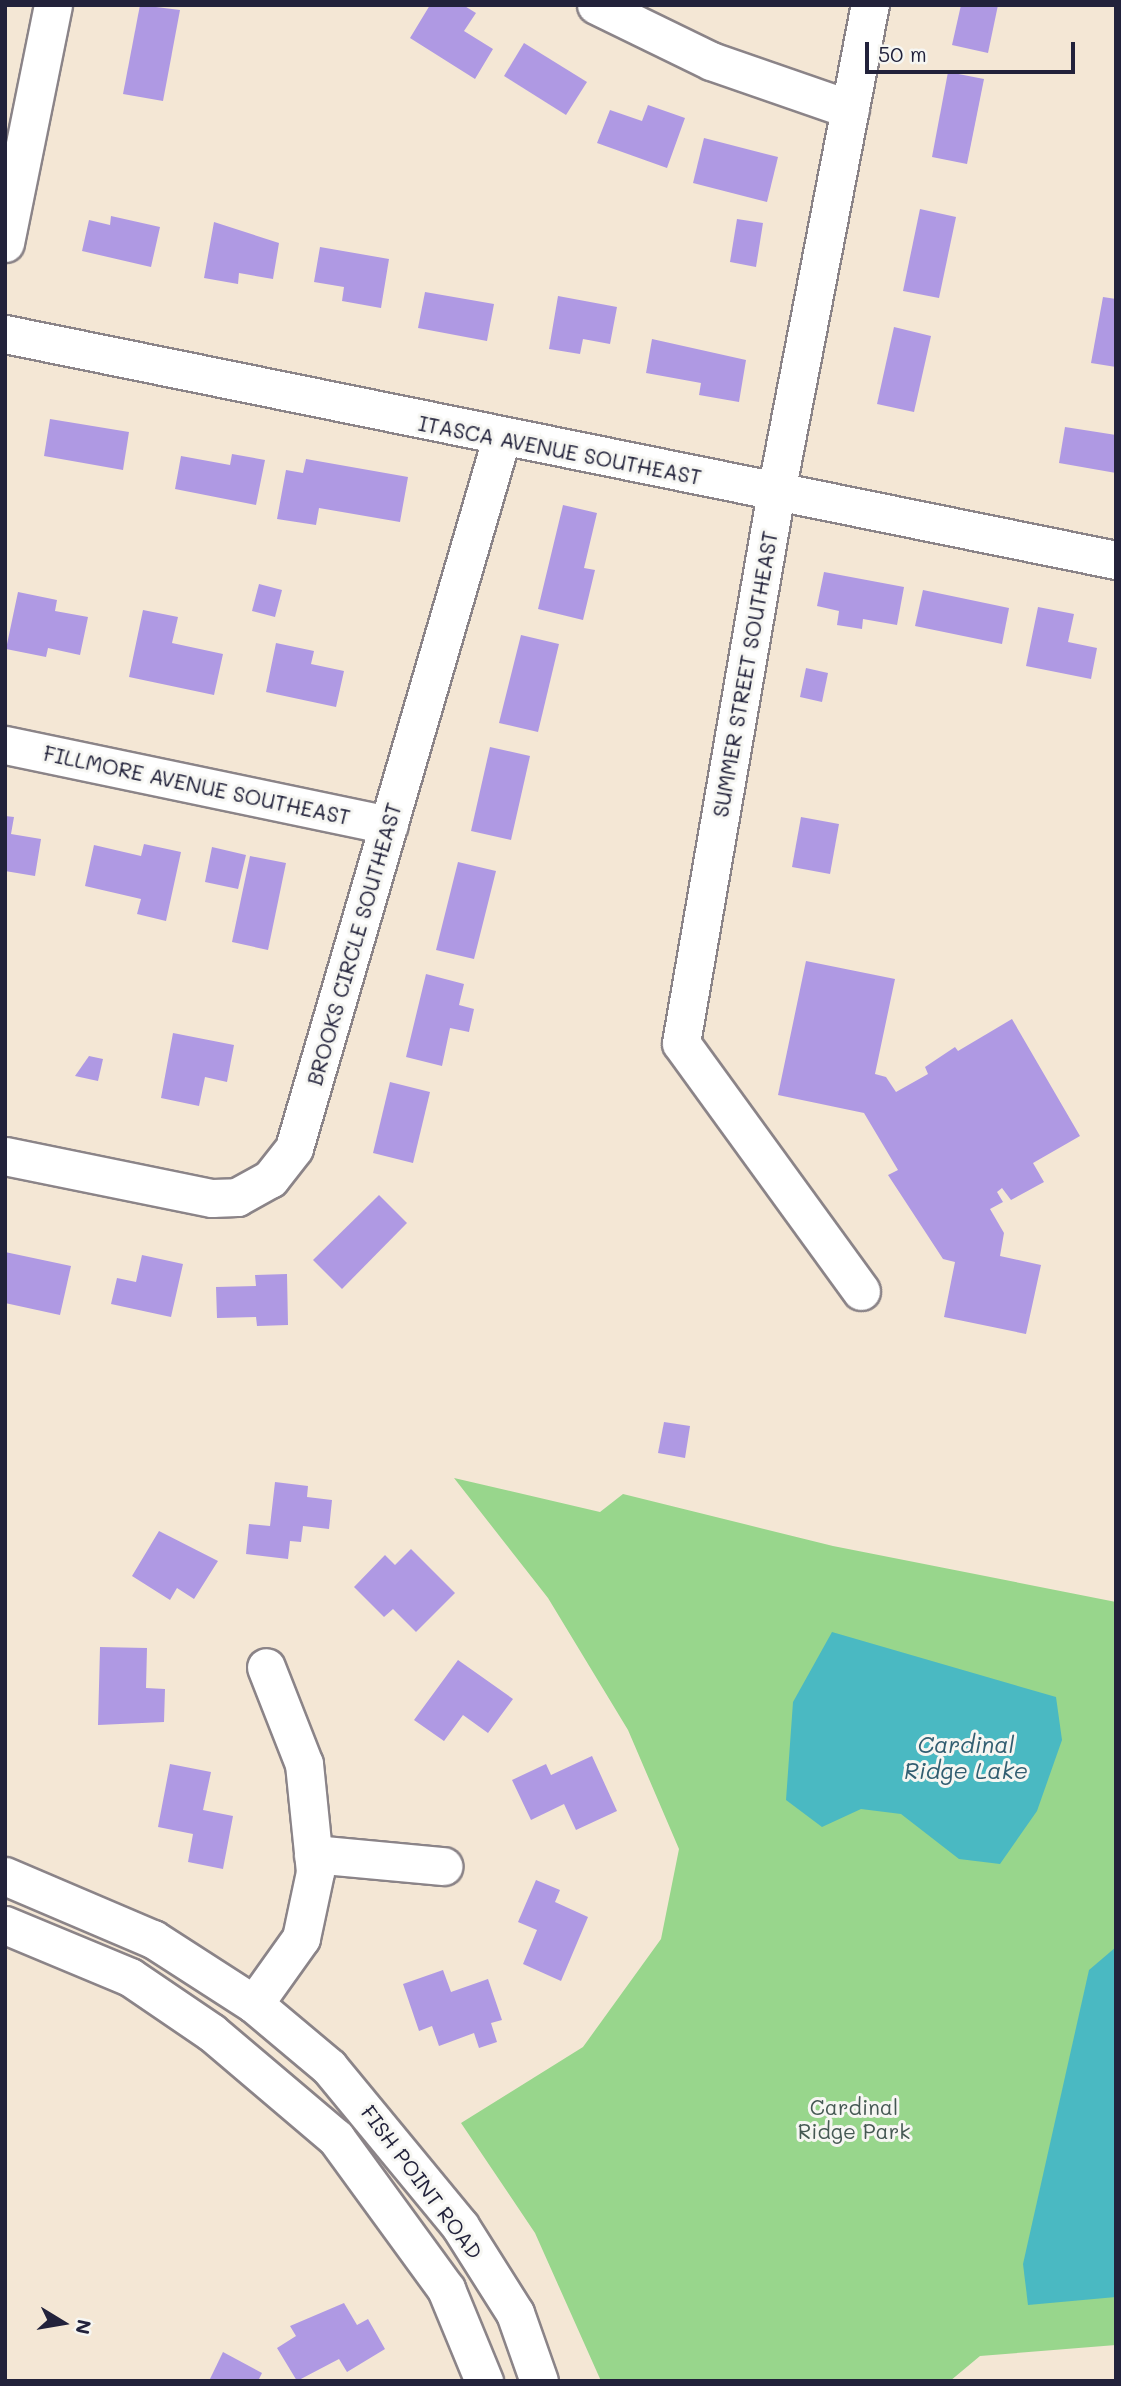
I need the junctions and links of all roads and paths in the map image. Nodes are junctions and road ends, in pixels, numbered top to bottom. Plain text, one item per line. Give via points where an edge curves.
1 (53, 5) edge
2 (596, 5) edge
3 (870, 5) edge
4 (850, 109) junction
5 (5, 243) edge
6 (5, 334) edge
7 (501, 439) junction
8 (776, 492) junction
9 (1116, 561) edge
10 (5, 745) edge
11 (389, 825) junction
12 (5, 1156) edge
13 (861, 1291) dead end
14 (266, 1667) dead end
15 (313, 1854) junction
16 (443, 1866) dead end
17 (5, 1876) edge
18 (5, 1925) edge
19 (254, 2004) junction
20 (484, 2381) edge
21 (539, 2381) edge

1 - 5 street
2 - 4 street via 711,61
3 - 4 street, SUMMER STREET SOUTHEAST
4 - 8 street, SUMMER STREET SOUTHEAST
6 - 7 street, ITASCA AVENUE SOUTHEAST
7 - 8 street, ITASCA AVENUE SOUTHEAST
7 - 11 street, BROOKS CIRCLE SOUTHEAST
8 - 9 street, ITASCA AVENUE SOUTHEAST
8 - 13 street, SUMMER STREET SOUTHEAST via 681,1043
10 - 11 street, FILLMORE AVENUE SOUTHEAST
11 - 12 street, BROOKS CIRCLE SOUTHEAST via 294,1148 270,1179 237,1197 212,1198
14 - 15 street via 303,1764
15 - 16 street
15 - 19 street via 301,1938
17 - 19 street, FISH POINT ROAD via 153,1939
18 - 20 street, FISH POINT ROAD via 130,1977 211,2032 336,2138 446,2289
19 - 21 street, FISH POINT ROAD via 329,2067 405,2154 515,2313

